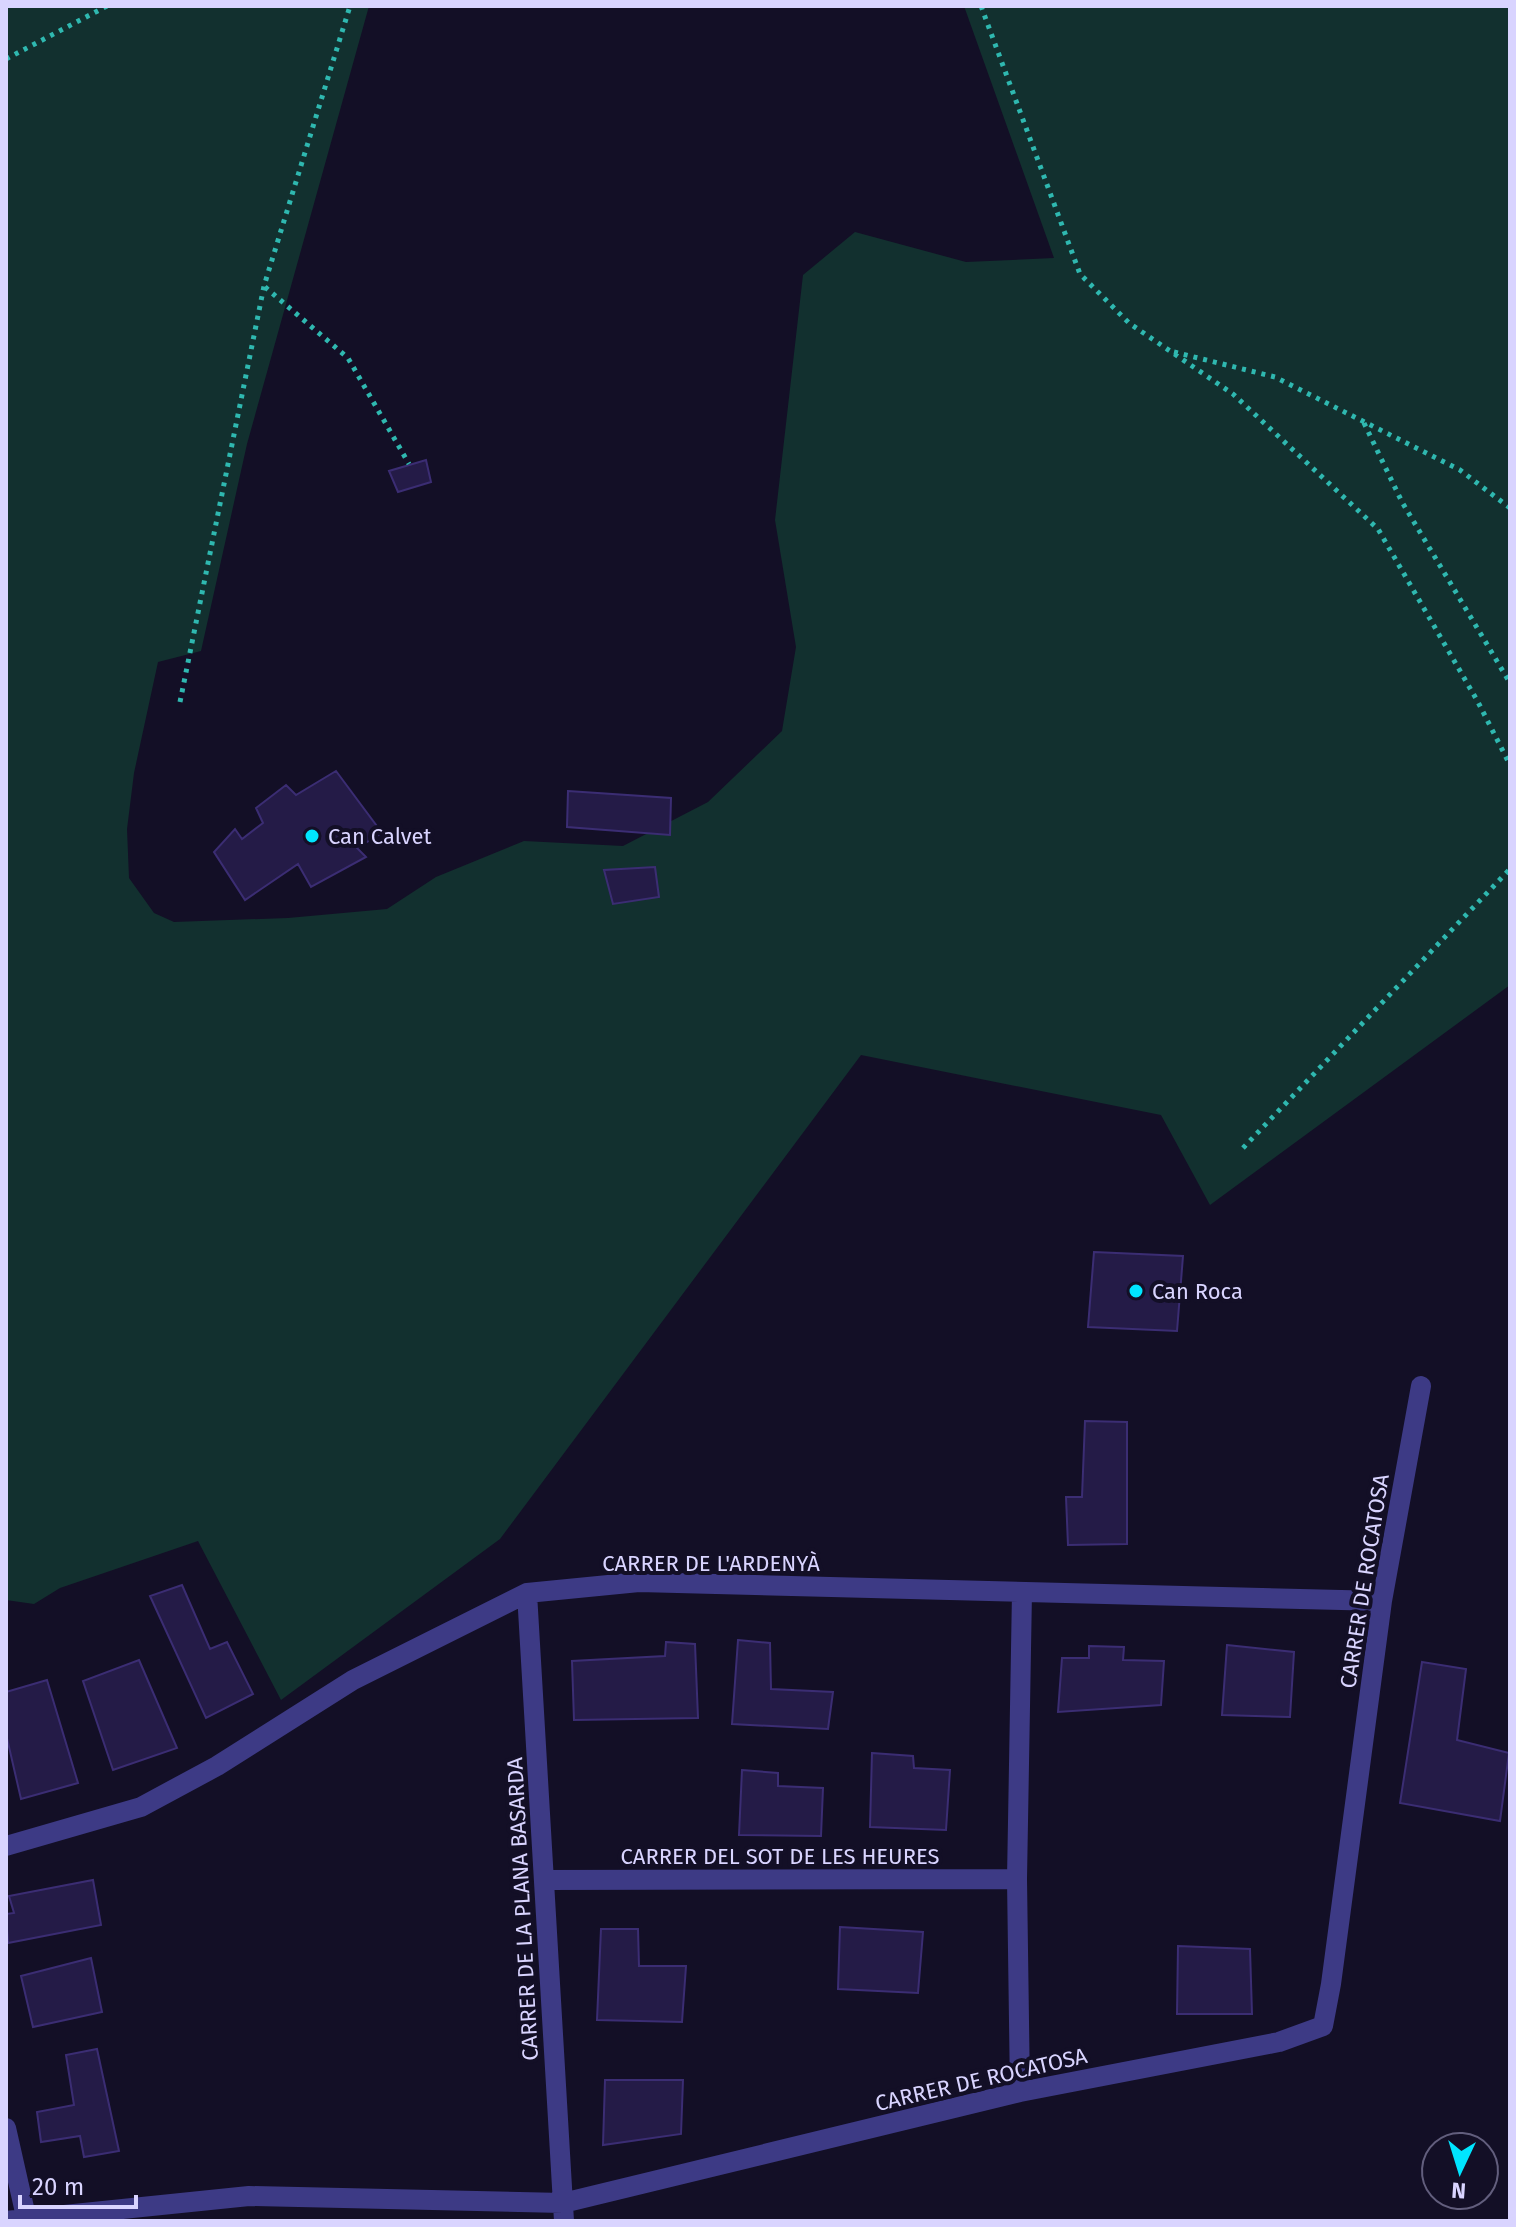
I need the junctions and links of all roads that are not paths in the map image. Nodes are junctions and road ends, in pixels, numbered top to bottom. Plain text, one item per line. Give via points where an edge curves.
1 (1421, 1386) dead end
2 (1022, 1592) junction
3 (527, 1593) junction
4 (1382, 1601) junction
5 (6, 1846) edge
6 (1017, 1879) junction
7 (544, 1880) junction
8 (1020, 2092) junction
9 (6, 2128) edge
10 (564, 2212) edge
11 (20, 2220) edge

1 - 4 street, CARRER DE ROCATOSA
2 - 3 street, CARRER DE L'ARDENYÀ via 639,1582
2 - 4 street, CARRER DE L'ARDENYÀ
2 - 6 street
3 - 5 street, CARRER DE L'ARDENYÀ via 353,1680 141,1807
3 - 7 street, CARRER DE LA PLANA BASARDA
4 - 8 street, CARRER DE ROCATOSA via 1323,2026 1279,2042
6 - 7 street, CARRER DEL SOT DE LES HEURES
6 - 8 street
7 - 10 street, CARRER DE LA PLANA BASARDA
8 - 10 street, CARRER DE ROCATOSA
9 - 11 street
10 - 11 street, CARRER DE ROCATOSA via 249,2196

